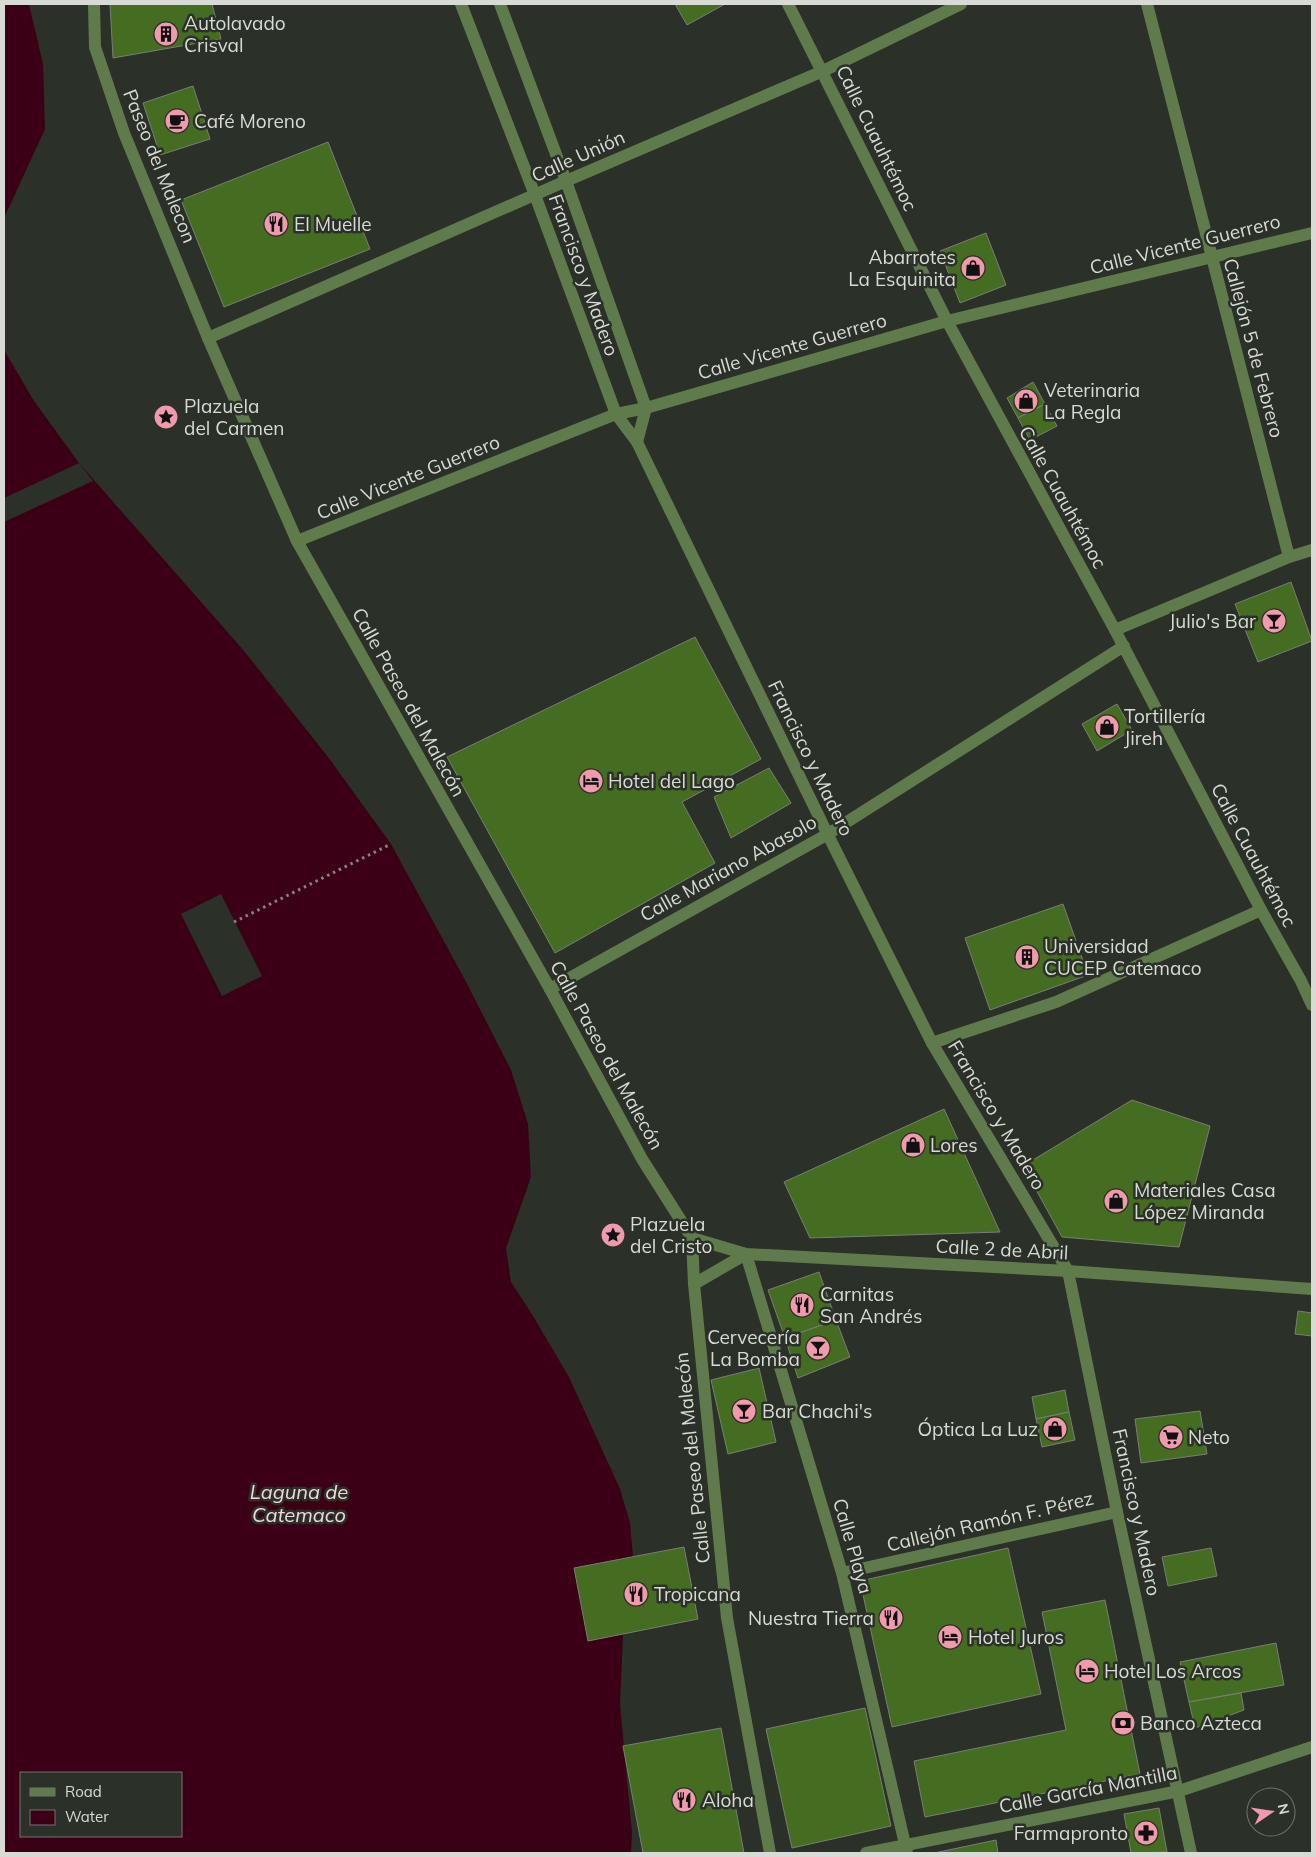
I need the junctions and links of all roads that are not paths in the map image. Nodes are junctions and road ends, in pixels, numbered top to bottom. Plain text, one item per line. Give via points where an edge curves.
1 (94, 4) edge
2 (461, 4) edge
3 (500, 4) edge
4 (788, 4) edge
5 (961, 4) edge
6 (1146, 4) edge
7 (823, 71) junction
8 (566, 181) junction
9 (535, 195) junction
10 (1312, 233) edge
11 (1211, 258) junction
12 (947, 321) junction
13 (208, 338) junction
14 (646, 408) junction
15 (616, 414) junction
16 (637, 442) junction
17 (297, 541) junction
18 (1312, 550) edge
19 (1289, 557) junction
20 (1115, 630) junction
21 (1124, 646) junction
22 (828, 834) junction
23 (1260, 910) junction
24 (1306, 980) edge
25 (550, 989) junction
26 (1312, 1005) edge
27 (932, 1043) junction
28 (692, 1238) junction
29 (746, 1254) junction
30 (1068, 1271) junction
31 (694, 1284) junction
32 (1312, 1289) edge
33 (1117, 1512) junction
34 (842, 1573) junction
35 (1312, 1747) edge
36 (1179, 1791) junction
37 (906, 1849) edge
38 (770, 1853) edge
39 (866, 1853) edge
40 (1191, 1853) edge

1 - 13 street, Paseo del Malecon via 95,47 121,124
2 - 9 street, Francisco y Madero
3 - 8 street, Francisco y Madero
4 - 7 street, Calle Cuauhtémoc
5 - 7 street, Calle Unión
6 - 11 street, Callejón 5 de Febrero
7 - 8 street, Calle Unión
7 - 12 street, Calle Cuauhtémoc
8 - 9 street, Calle Unión
8 - 14 street, Francisco y Madero
9 - 13 street, Calle Unión
9 - 15 street, Francisco y Madero
10 - 11 street, Calle Vicente Guerrero
11 - 12 street, Calle Vicente Guerrero
11 - 19 street, Callejón 5 de Febrero
12 - 14 street, Calle Vicente Guerrero
12 - 20 street, Calle Cuauhtémoc
13 - 17 street, Calle Paseo del Malecón
14 - 15 street, Calle Vicente Guerrero
14 - 16 street
15 - 16 street, Francisco y Madero
15 - 17 street, Calle Vicente Guerrero
16 - 22 street, Francisco y Madero
17 - 25 street, Calle Paseo del Malecón
18 - 19 street
19 - 20 street
20 - 21 street, Calle Cuauhtémoc
21 - 22 street, Calle Mariano Abasolo
21 - 23 street, Calle Cuauhtémoc
22 - 25 street, Calle Mariano Abasolo
22 - 27 street, Francisco y Madero
23 - 24 street, Calle Cuauhtémoc
23 - 27 street via 1056,1002
24 - 26 street, Calle Cuauhtémoc
25 - 28 street, Calle Paseo del Malecón via 642,1159
27 - 30 street, Francisco y Madero
28 - 29 street, Calle 2 de Abril
28 - 31 street, Calle Paseo del Malecón
29 - 30 street, Calle 2 de Abril
29 - 31 street
29 - 34 street, Calle Playa
30 - 32 street, Calle 2 de Abril
30 - 33 street, Francisco y Madero
31 - 38 street, Calle Paseo del Malecón via 726,1618
33 - 34 street, Callejón Ramón F. Pérez
33 - 36 street, Francisco y Madero
34 - 37 street, Calle Playa
35 - 36 street, Calle García Mantilla
36 - 37 street, Calle García Mantilla
36 - 40 street, Francisco y Madero
37 - 39 street, Calle García Mantilla

